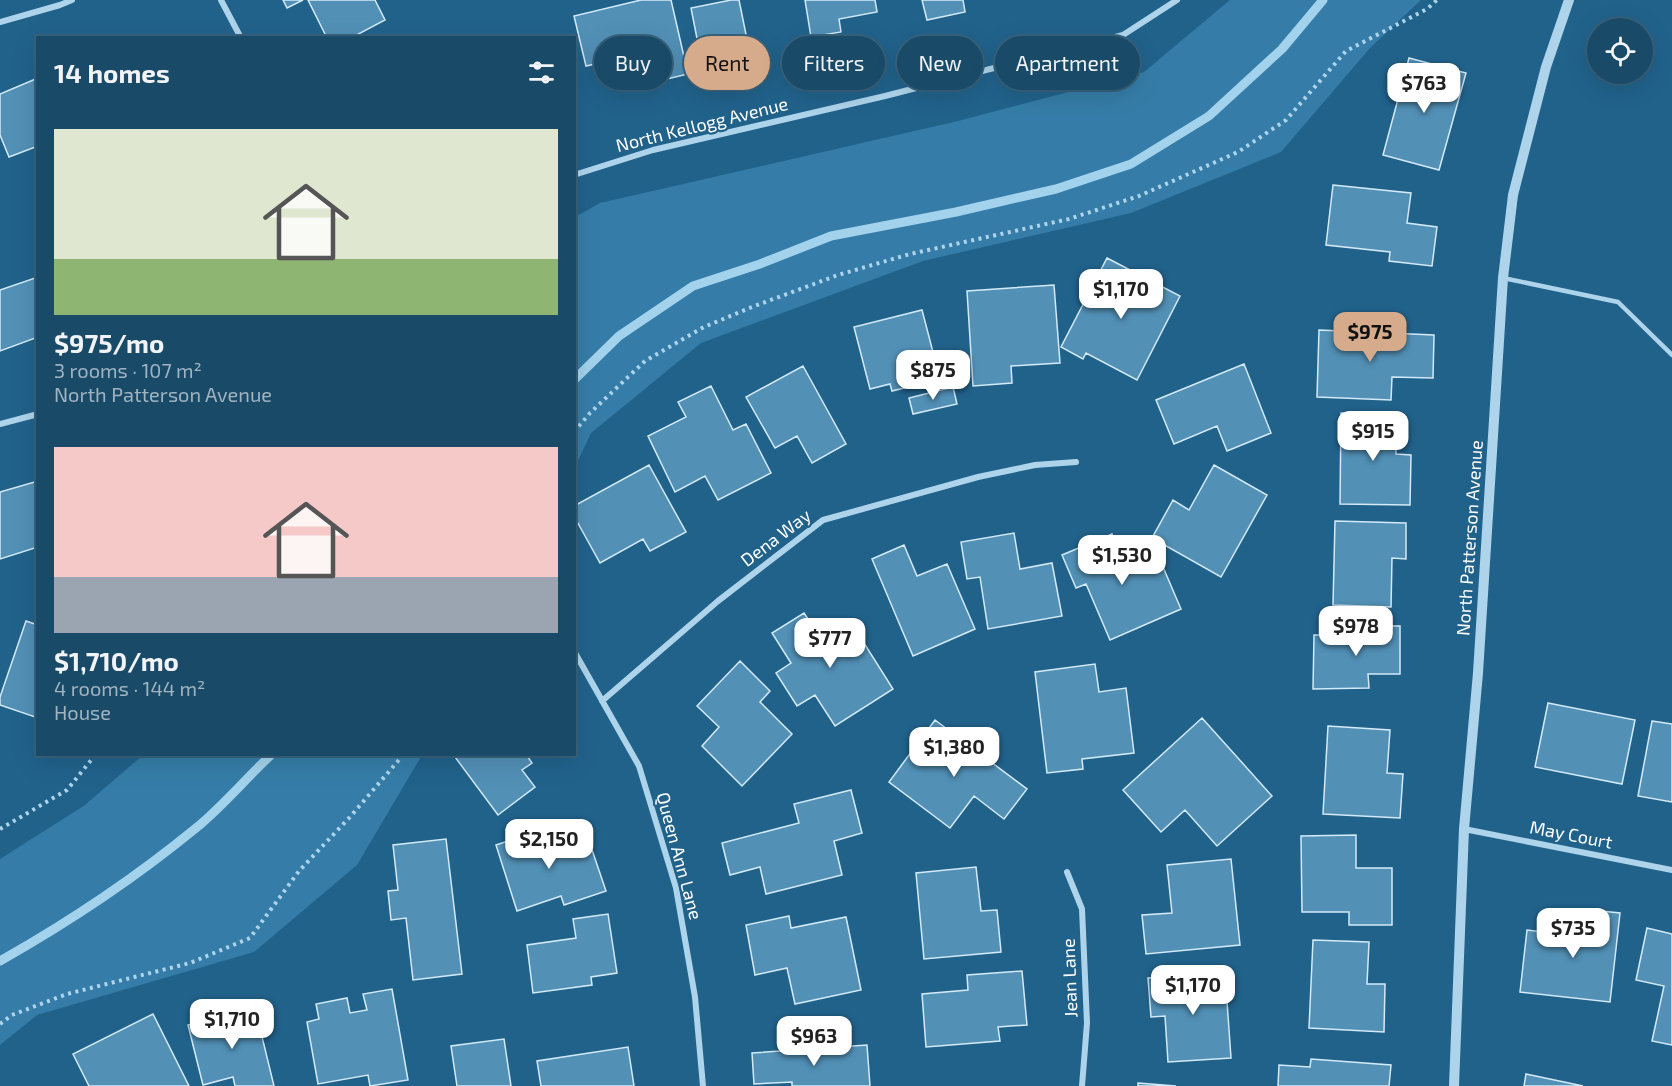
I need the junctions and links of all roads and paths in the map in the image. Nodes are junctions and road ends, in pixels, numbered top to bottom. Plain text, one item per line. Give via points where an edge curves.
1 (72, 0) edge
2 (221, 0) edge
3 (1177, 0) edge
4 (1437, 0) edge
5 (1569, 0) edge
6 (0, 22) edge
7 (240, 36) edge
8 (576, 174) edge
9 (1503, 278) junction
10 (1672, 355) edge
11 (36, 415) edge
12 (0, 424) edge
13 (576, 430) edge
14 (1076, 462) dead end
15 (576, 655) edge
16 (602, 701) junction
17 (94, 756) edge
18 (402, 756) edge
19 (0, 829) edge
20 (1464, 829) junction
21 (1672, 870) edge
22 (1067, 872) dead end
23 (0, 1024) edge
24 (703, 1086) edge
25 (1082, 1086) edge
26 (1454, 1086) edge

1 - 6 street
2 - 7 street
3 - 8 street, North Kellogg Avenue via 1123,35 653,150
4 - 13 path via 1346,51 1287,120 1238,152 1139,196 1079,216 910,254 838,275 704,327 645,362
5 - 9 street, North Patterson Avenue via 1546,67 1513,195
9 - 10 lane via 1618,302
9 - 20 street, North Patterson Avenue
11 - 12 street
14 - 16 street, Dena Way via 1035,465 978,477 824,520 718,601
15 - 16 street, Queen Ann Lane
16 - 24 street, Queen Ann Lane via 639,766 676,888 695,997
17 - 19 path via 67,790
18 - 23 path via 299,872 250,938 190,963 68,994 12,1015
20 - 21 street, May Court
20 - 26 street, North Patterson Avenue
22 - 25 street, Jean Lane via 1082,909 1087,1023

